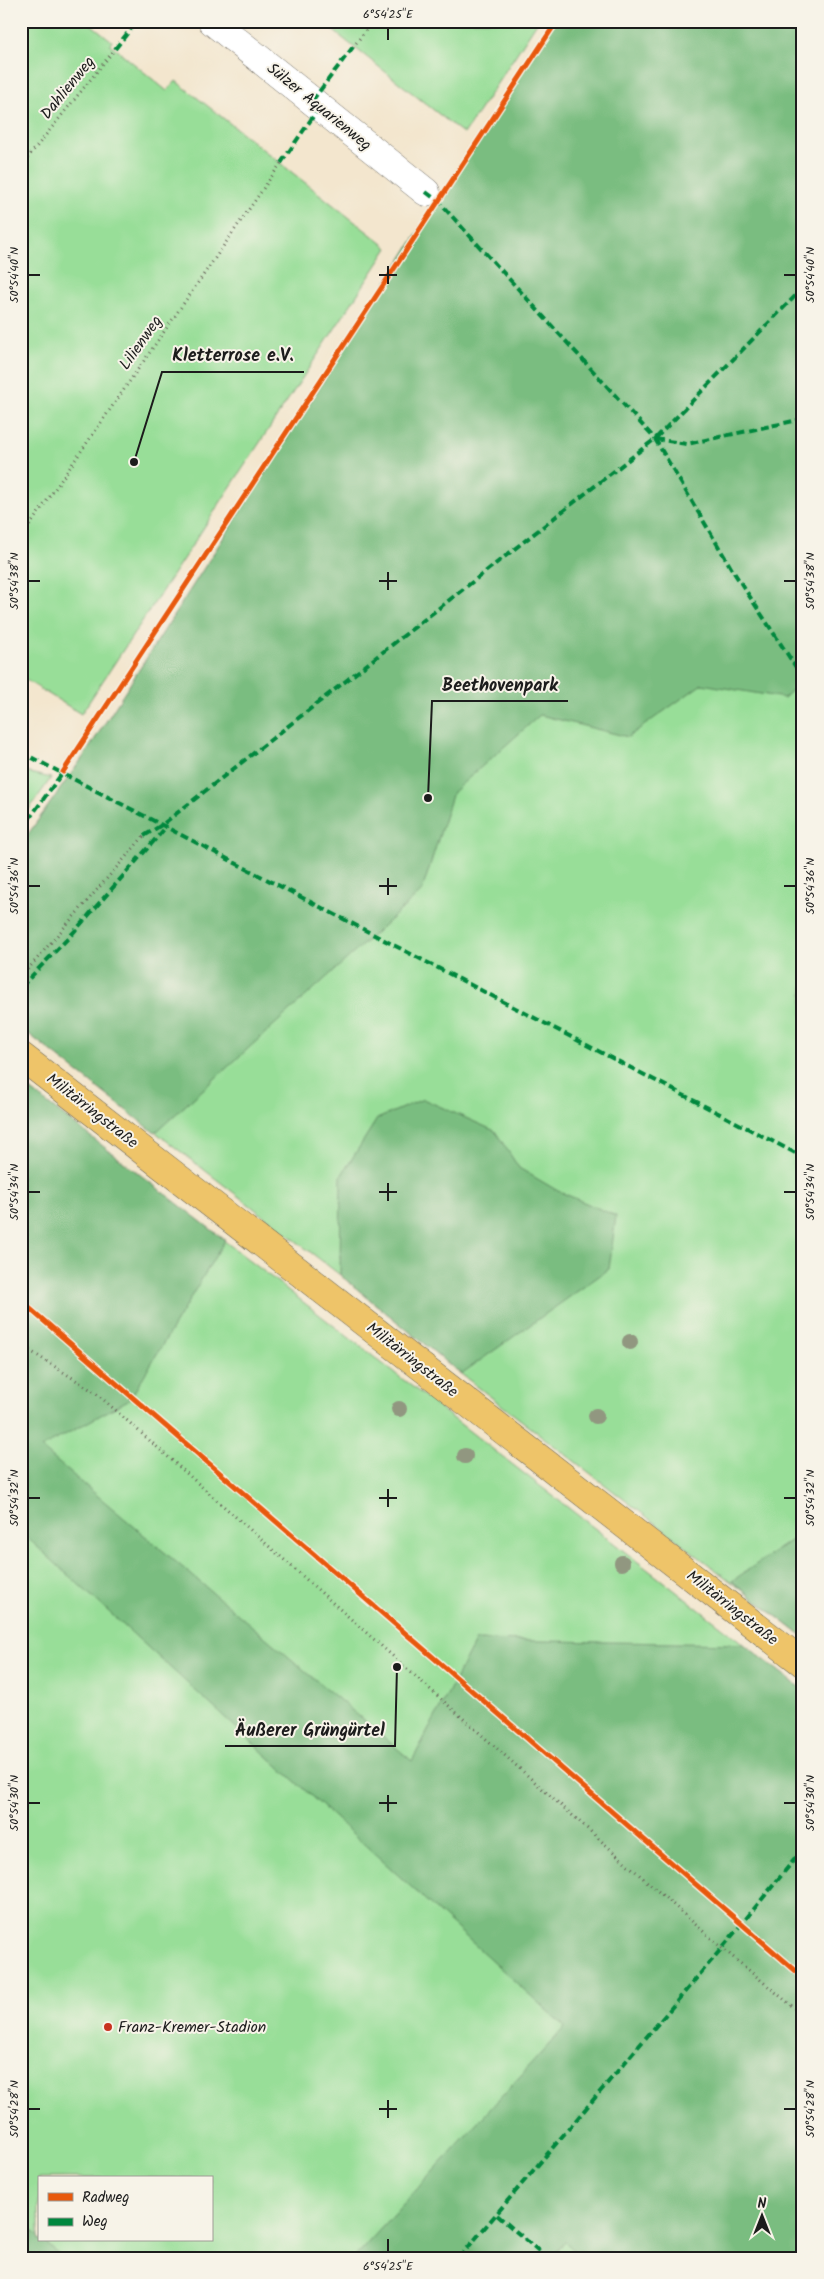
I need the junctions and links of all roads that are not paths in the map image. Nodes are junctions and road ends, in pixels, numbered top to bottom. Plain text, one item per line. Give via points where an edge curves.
1 (212, 21) edge
2 (426, 192) dead end
3 (21, 1056) edge
4 (803, 1663) edge

1 - 2 lane, Sülzer Aquarienweg
3 - 4 main road, Militärringstraße

